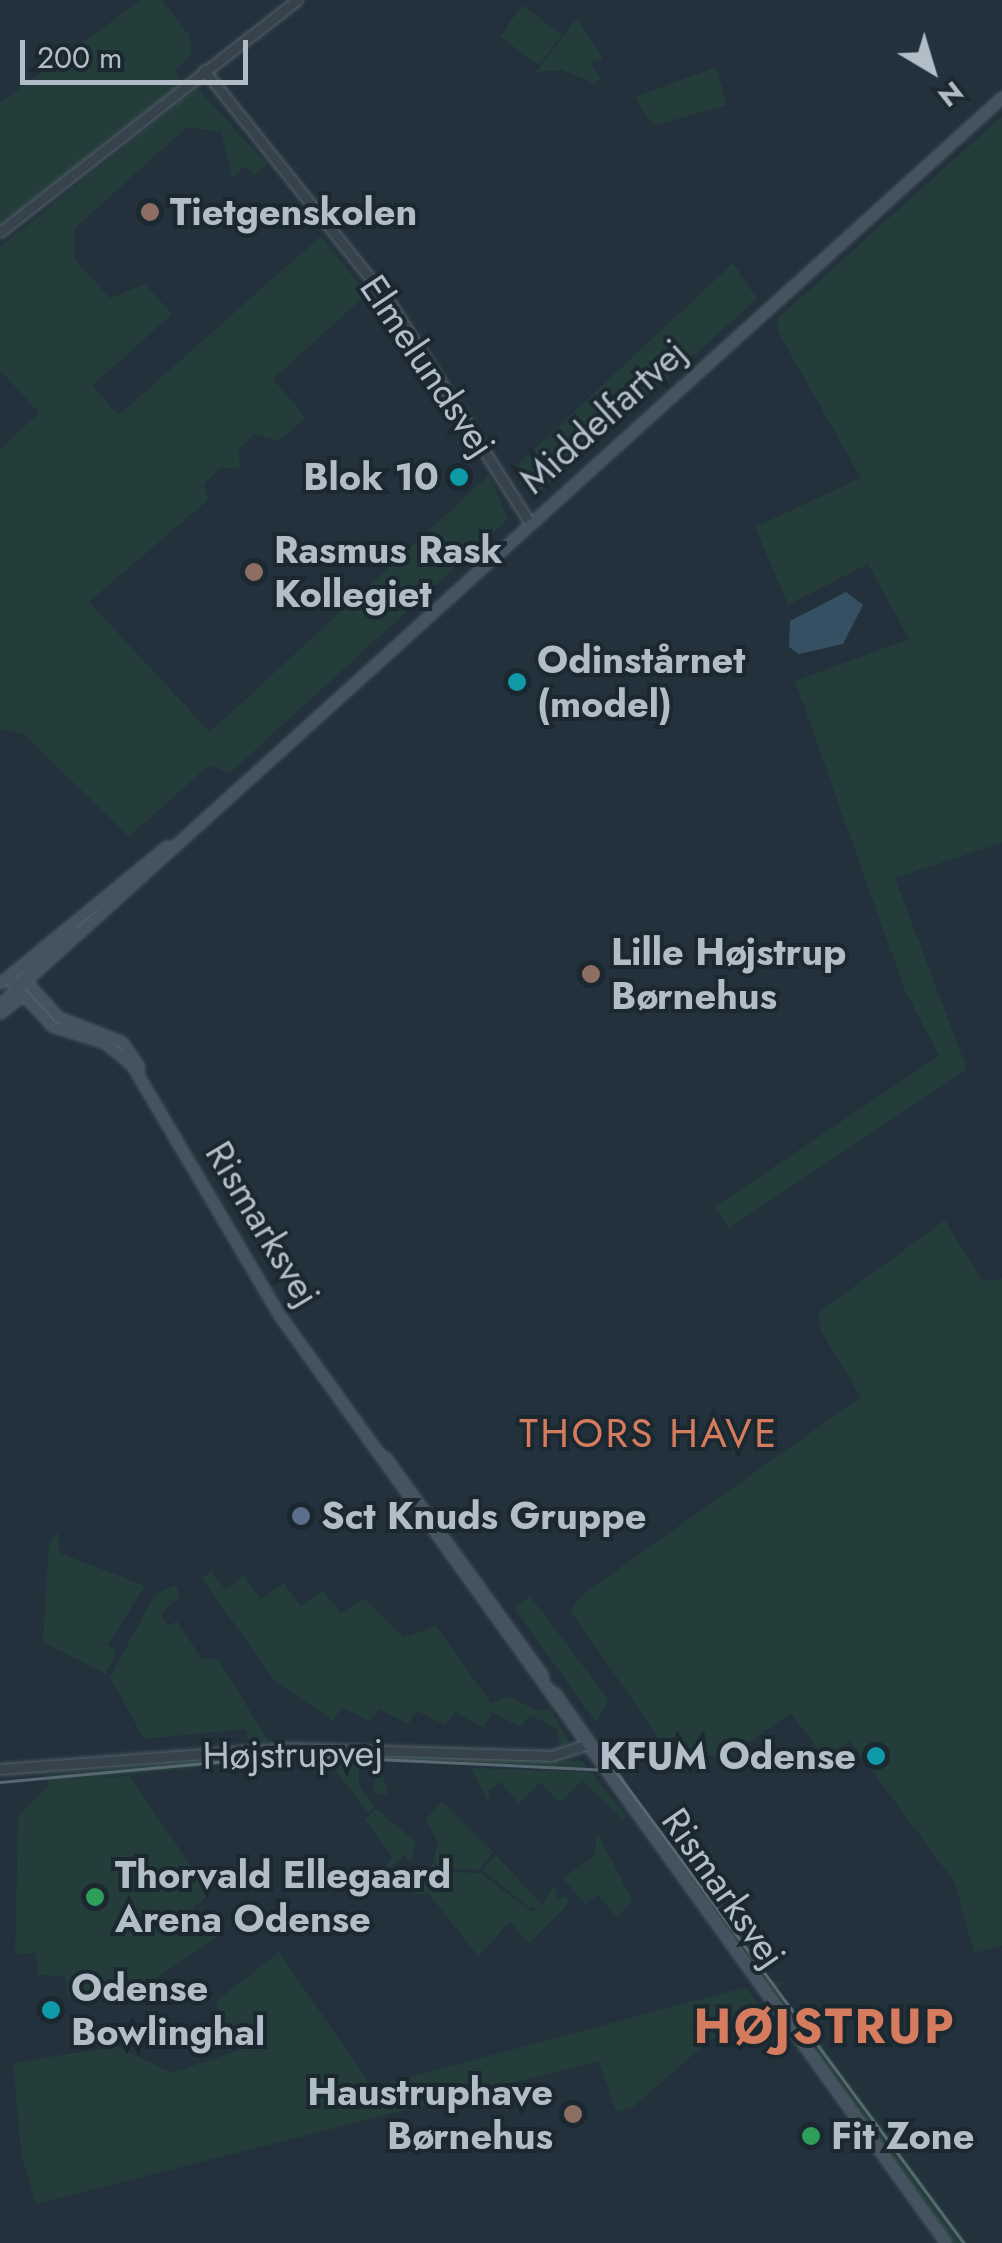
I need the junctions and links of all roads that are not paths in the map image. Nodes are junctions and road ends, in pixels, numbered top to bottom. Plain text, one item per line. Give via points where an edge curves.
1 (297, 0) edge
2 (204, 70) junction
3 (1002, 97) edge
4 (0, 232) edge
5 (530, 523) junction
6 (201, 820) junction
7 (21, 975) junction
8 (11, 985) edge
9 (0, 993) edge
10 (0, 1004) edge
11 (0, 1014) edge
12 (153, 1096) junction
13 (360, 1428) junction
14 (408, 1498) junction
15 (446, 1550) junction
16 (464, 1558) junction
17 (505, 1616) junction
18 (584, 1745) junction
19 (0, 1770) edge
20 (631, 1809) junction
21 (946, 2243) edge

1 - 2 street
2 - 4 street
2 - 5 street, Elmelundsvej via 399,316
3 - 5 main road, Middelfartvej
5 - 6 main road, Middelfartvej
6 - 7 main road, Middelfartvej
6 - 7 main road, Middelfartvej via 96,902
7 - 8 main road, Middelfartvej
7 - 12 main road, Rismarksvej via 58,1017 122,1042
8 - 9 main road
8 - 10 main road, Middelfartvej
8 - 11 main road
8 - 12 main road, Rismarksvej via 52,1026 117,1050
12 - 13 main road, Rismarksvej via 280,1316
13 - 14 main road, Rismarksvej
13 - 16 main road, Rismarksvej
14 - 15 main road, Rismarksvej
14 - 16 main road
15 - 17 main road
15 - 18 main road, Rismarksvej
16 - 17 main road, Rismarksvej
17 - 20 main road, Rismarksvej
18 - 19 street, Højstrupvej via 552,1756 288,1748
18 - 20 main road, Rismarksvej
20 - 21 main road, Rismarksvej

